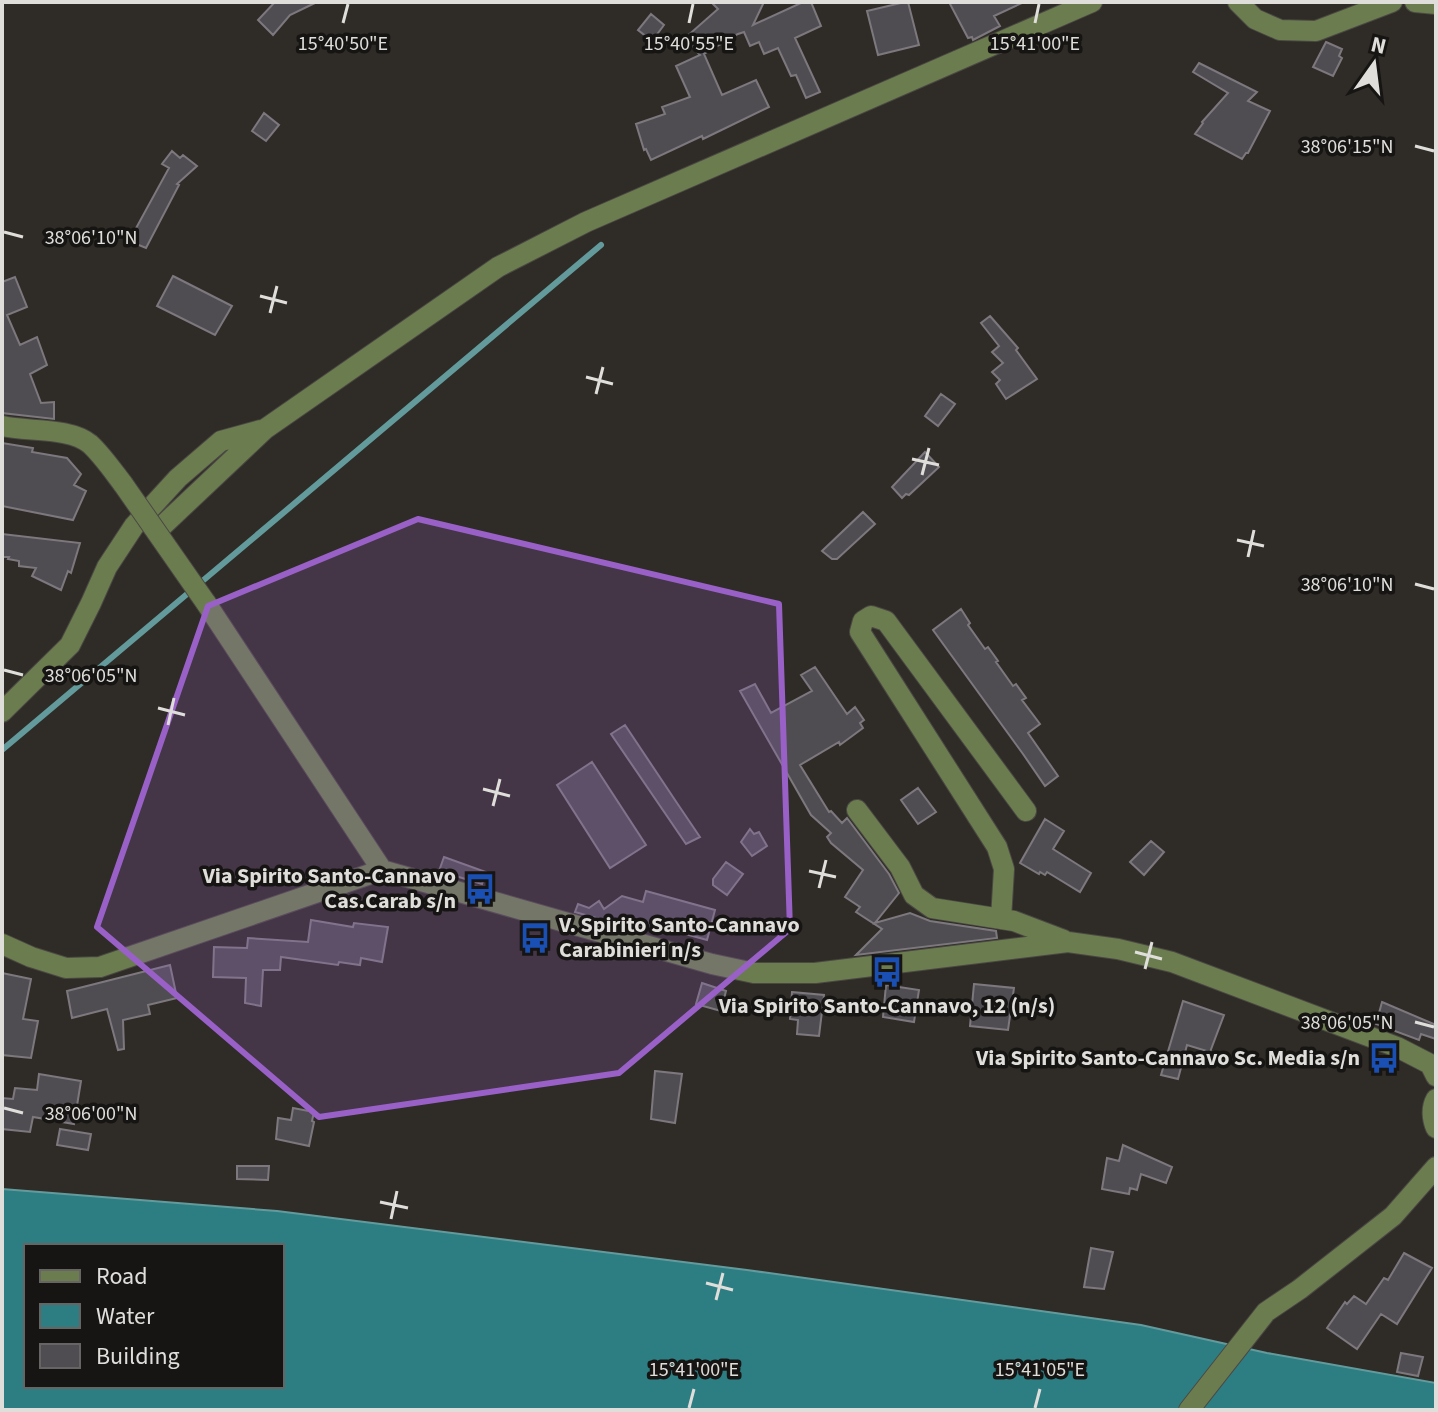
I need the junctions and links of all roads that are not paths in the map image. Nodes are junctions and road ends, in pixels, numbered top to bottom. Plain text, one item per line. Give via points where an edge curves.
1 (1092, 2) edge
2 (1238, 2) edge
3 (1392, 2) edge
4 (1415, 2) edge
5 (1436, 4) edge
6 (2, 426) edge
7 (265, 429) junction
8 (157, 531) junction
9 (2, 712) edge
10 (857, 810) dead end
11 (1026, 811) dead end
12 (382, 870) junction
13 (1001, 919) junction
14 (1068, 942) junction
15 (2, 944) edge
16 (1436, 1076) edge
17 (1436, 1099) edge
18 (1436, 1128) edge
19 (1436, 1167) edge
20 (1189, 1410) edge

1 - 7 street via 586,222 498,267
2 - 3 street via 1255,19 1280,30 1316,31
4 - 5 street
6 - 8 street, bridge via 65,434 88,443
7 - 8 street
7 - 9 street via 221,441 169,487 107,567 70,645
8 - 12 street, bridge
10 - 13 street via 914,895 932,908
11 - 13 street via 886,621 871,616 863,621 860,632 997,847 1004,869
12 - 14 street via 754,973 815,973
12 - 15 street via 100,967 66,968
13 - 14 street
14 - 16 street via 1172,962 1277,1000 1397,1047 1430,1064
17 - 18 street
19 - 20 street via 1393,1216 1266,1312

